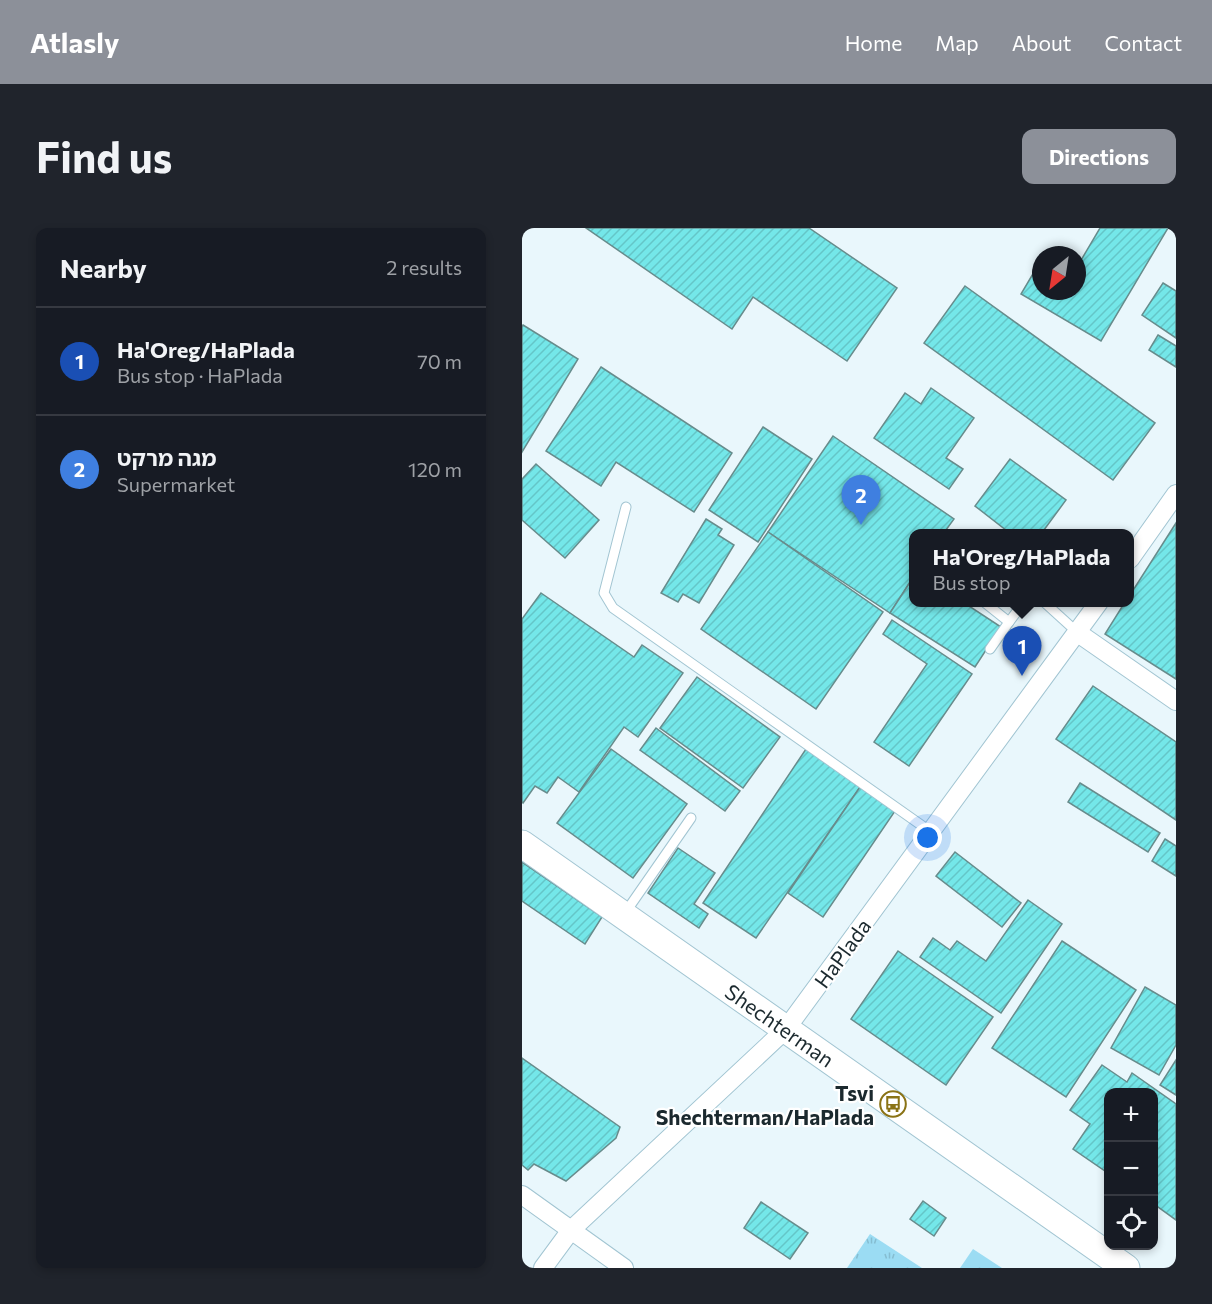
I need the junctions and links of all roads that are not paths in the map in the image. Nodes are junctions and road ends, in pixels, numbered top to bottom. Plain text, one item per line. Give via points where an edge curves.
1 (1176, 494) edge
2 (626, 507) dead end
3 (1134, 553) edge
4 (989, 607) edge
5 (1021, 607) edge
6 (1049, 607) edge
7 (1096, 607) edge
8 (1009, 622) junction
9 (1078, 633) junction
10 (990, 649) dead end
11 (1176, 701) edge
12 (691, 818) dead end
13 (931, 832) junction
14 (522, 844) edge
15 (624, 915) junction
16 (786, 1029) junction
17 (522, 1196) edge
18 (571, 1230) junction
19 (543, 1268) edge
20 (624, 1268) edge
21 (1126, 1268) edge

1 - 3 street
2 - 13 lane via 604,593 613,608
4 - 8 lane
5 - 8 lane
6 - 9 lane
7 - 9 street, HaPlada
8 - 10 lane
9 - 11 street
9 - 13 street, HaPlada
12 - 15 lane
13 - 16 street, HaPlada
14 - 15 street, Shechterman
15 - 16 street, Shechterman
16 - 18 street, HaPlada
16 - 21 street, Shechterman
17 - 18 street
18 - 19 street, HaPlada
18 - 20 street

